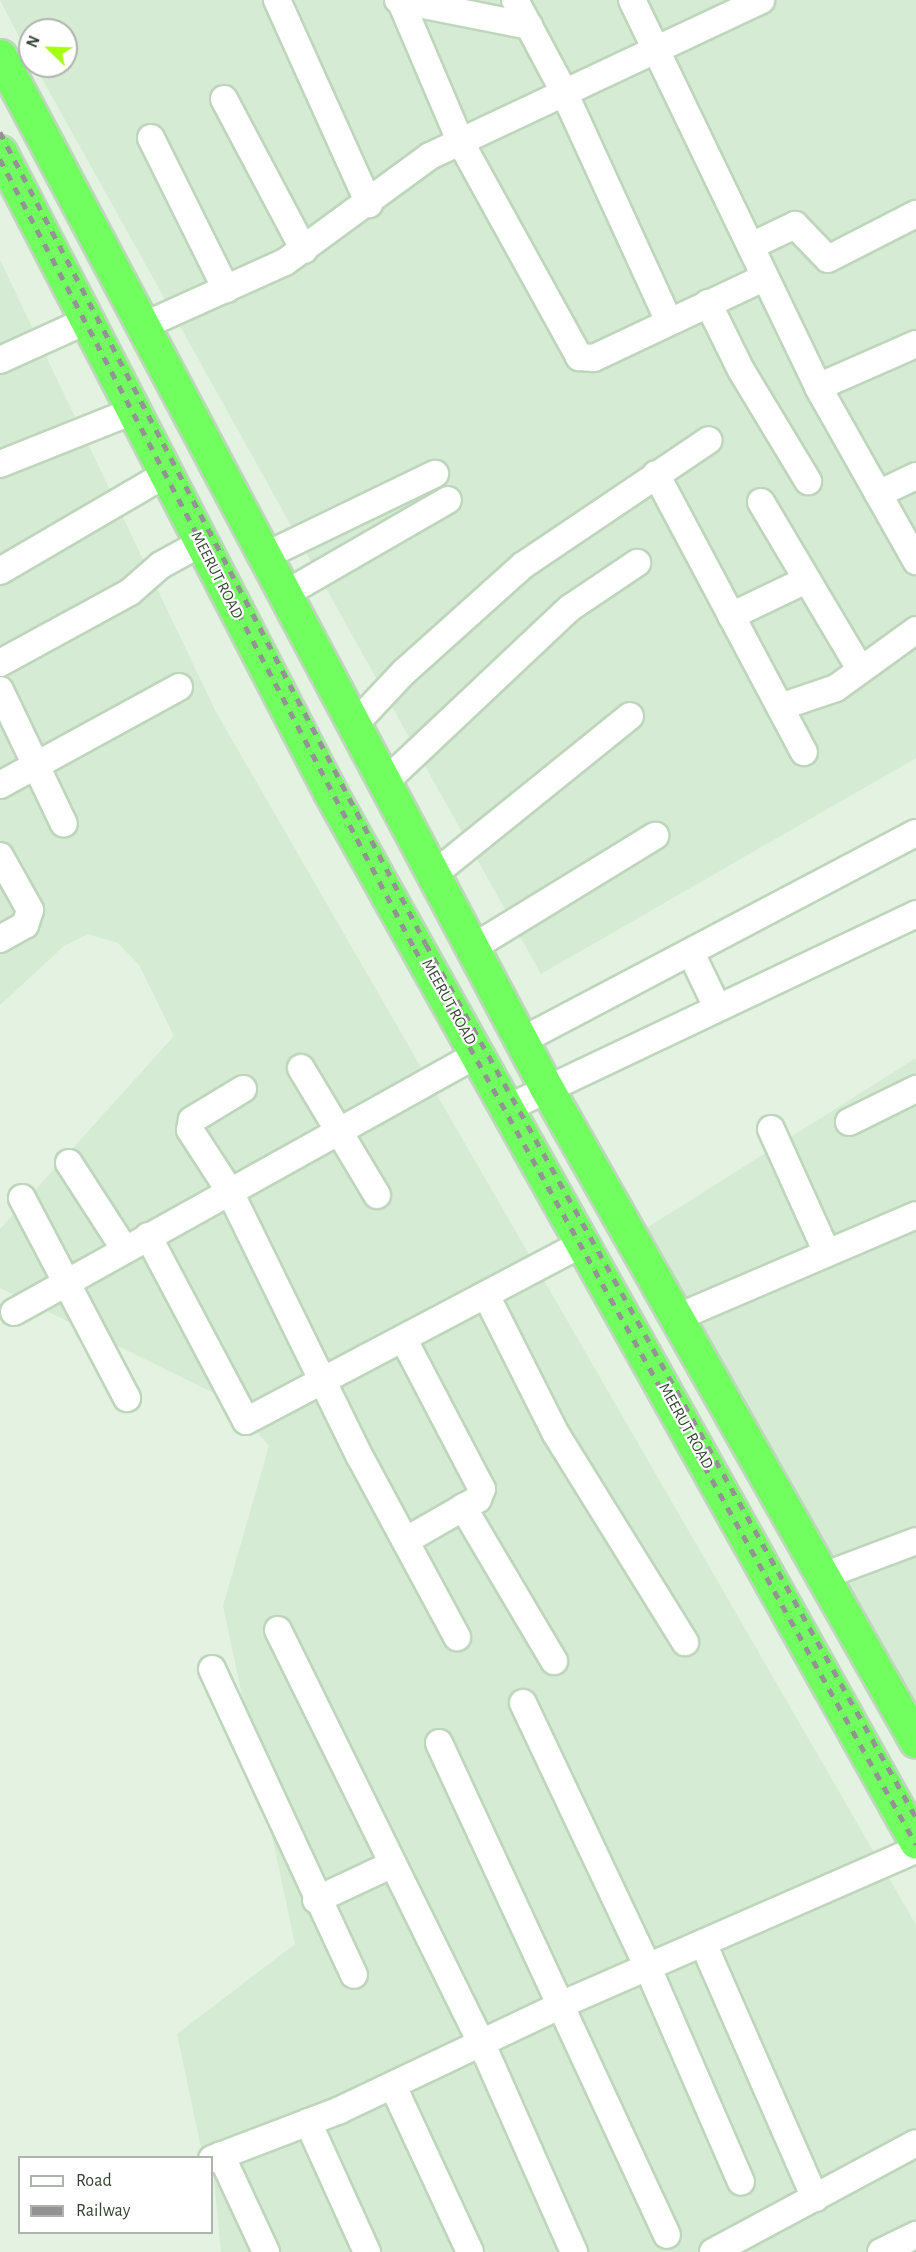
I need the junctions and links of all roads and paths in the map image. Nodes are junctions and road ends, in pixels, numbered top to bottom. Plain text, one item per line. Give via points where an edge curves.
1 (277, 0) edge
2 (399, 0) edge
3 (515, 0) edge
4 (632, 0) edge
5 (761, 0) edge
6 (735, 5) edge
7 (529, 26) junction
8 (659, 48) junction
9 (0, 56) edge
10 (563, 90) junction
11 (224, 99) dead end
12 (152, 138) dead end
13 (460, 141) junction
14 (0, 152) edge
15 (10, 197) edge
16 (369, 204) junction
17 (916, 214) edge
18 (751, 246) junction
19 (304, 250) junction
20 (765, 277) junction
21 (226, 289) junction
22 (708, 303) junction
23 (86, 321) junction
24 (669, 322) junction
25 (143, 326) junction
26 (916, 344) edge
27 (0, 360) edge
28 (818, 387) junction
29 (133, 411) junction
30 (709, 440) dead end
31 (0, 464) edge
32 (166, 474) junction
33 (435, 474) dead end
34 (656, 474) junction
35 (916, 476) edge
36 (808, 481) dead end
37 (878, 494) junction
38 (448, 500) dead end
39 (761, 502) dead end
40 (201, 543) junction
41 (265, 556) junction
42 (916, 561) edge
43 (637, 563) dead end
44 (0, 571) edge
45 (806, 580) junction
46 (285, 594) junction
47 (731, 616) junction
48 (916, 630) edge
49 (0, 663) edge
50 (860, 669) junction
51 (179, 687) dead end
52 (0, 690) edge
53 (780, 708) junction
54 (630, 717) dead end
55 (354, 725) junction
56 (804, 752) dead end
57 (36, 765) junction
58 (384, 784) junction
59 (0, 785) edge
60 (64, 824) dead end
61 (916, 833) edge
62 (655, 836) dead end
63 (0, 856) edge
64 (433, 875) junction
65 (916, 914) edge
66 (0, 939) edge
67 (472, 948) junction
68 (692, 953) junction
69 (716, 1005) junction
70 (521, 1041) junction
71 (478, 1054) junction
72 (301, 1068) dead end
73 (546, 1087) junction
74 (243, 1089) dead end
75 (916, 1089) edge
76 (510, 1107) junction
77 (849, 1122) dead end
78 (337, 1128) junction
79 (771, 1129) dead end
80 (69, 1163) dead end
81 (229, 1190) junction
82 (377, 1195) dead end
83 (22, 1198) dead end
84 (916, 1215) edge
85 (148, 1236) junction
86 (585, 1242) junction
87 (124, 1250) junction
88 (827, 1253) junction
89 (68, 1282) junction
90 (487, 1297) junction
91 (14, 1312) dead end
92 (676, 1318) junction
93 (404, 1340) junction
94 (324, 1382) junction
95 (127, 1398) dead end
96 (463, 1507) junction
97 (405, 1541) junction
98 (916, 1541) edge
99 (823, 1576) junction
100 (278, 1630) dead end
101 (457, 1637) dead end
102 (685, 1642) dead end
103 (554, 1661) dead end
104 (212, 1669) dead end
105 (523, 1703) dead end
106 (916, 1741) edge
107 (439, 1743) dead end
108 (916, 1842) edge
109 (916, 1850) edge
110 (393, 1864) junction
111 (316, 1900) junction
112 (703, 1943) junction
113 (648, 1968) junction
114 (354, 1975) dead end
115 (563, 2004) junction
116 (481, 2042) junction
117 (393, 2086) junction
118 (308, 2122) junction
119 (916, 2143) edge
120 (216, 2157) edge
121 (741, 2182) dead end
122 (815, 2198) junction
123 (667, 2235) dead end
124 (916, 2235) edge
125 (266, 2252) edge
126 (367, 2252) edge
127 (470, 2252) edge
128 (574, 2252) edge
129 (713, 2252) edge
130 (881, 2252) edge

1 - 16 street
2 - 7 street
2 - 13 street
3 - 7 street
4 - 8 street
5 - 6 street
6 - 8 street
7 - 10 street
8 - 10 street
8 - 18 street
9 - 25 highway
10 - 13 street
10 - 24 street
11 - 19 street
12 - 21 street
13 - 16 street via 416,166
13 - 24 street via 579,357 594,358
14 - 15 highway, MEERUT ROAD
15 - 23 highway, MEERUT ROAD
16 - 19 street
17 - 18 street via 828,259 795,225
18 - 20 street
19 - 21 street
20 - 22 street
20 - 28 street
21 - 25 street
22 - 24 street
22 - 36 street via 741,370
23 - 27 street
23 - 29 highway, MEERUT ROAD
25 - 41 highway
26 - 28 street
28 - 37 street
29 - 31 street
29 - 32 highway, MEERUT ROAD
30 - 34 street
32 - 40 highway, MEERUT ROAD
32 - 44 street
33 - 41 street
34 - 47 street
34 - 55 street via 522,566 404,672
35 - 37 street
37 - 42 street
38 - 46 street
39 - 45 street
40 - 49 street via 161,565 130,592
40 - 71 highway, MEERUT ROAD via 330,792
41 - 46 highway
43 - 58 street via 570,608
45 - 47 street
45 - 50 street
46 - 55 highway
47 - 53 street
48 - 50 street
50 - 53 street via 836,688
51 - 57 street
52 - 57 street
53 - 56 street
54 - 64 street
55 - 58 highway
57 - 59 street
57 - 60 street
58 - 64 highway
61 - 68 street
62 - 67 street
63 - 66 street via 30,910 25,925
64 - 67 highway
65 - 69 street
67 - 70 highway
68 - 69 street
68 - 70 street
69 - 73 street
70 - 73 highway
71 - 76 highway, MEERUT ROAD
71 - 78 street
72 - 78 street
73 - 76 street
73 - 92 highway
74 - 81 street via 189,1124
75 - 77 street
76 - 86 highway, MEERUT ROAD
78 - 81 street
78 - 82 street
79 - 88 street
80 - 87 street
81 - 85 street
81 - 94 street
83 - 89 street
84 - 88 street
85 - 87 street
85 - 94 street via 240,1418 251,1419
86 - 90 street
86 - 108 highway, MEERUT ROAD
87 - 89 street
88 - 92 street
89 - 91 street
89 - 95 street
90 - 93 street
90 - 102 street via 556,1434
92 - 99 highway
93 - 94 street
93 - 96 street via 482,1489
94 - 97 street
96 - 97 street
96 - 103 street
97 - 101 street
98 - 99 street
99 - 106 highway
100 - 110 street
104 - 111 street
105 - 113 street
107 - 115 street
109 - 112 street
110 - 111 street
110 - 116 street
111 - 114 street
112 - 113 street
112 - 122 street
113 - 115 street
113 - 121 street
115 - 116 street
115 - 123 street
116 - 117 street
116 - 128 street
117 - 118 street
117 - 127 street
118 - 120 street
118 - 126 street
119 - 122 street
120 - 125 street
122 - 129 street
124 - 130 street

